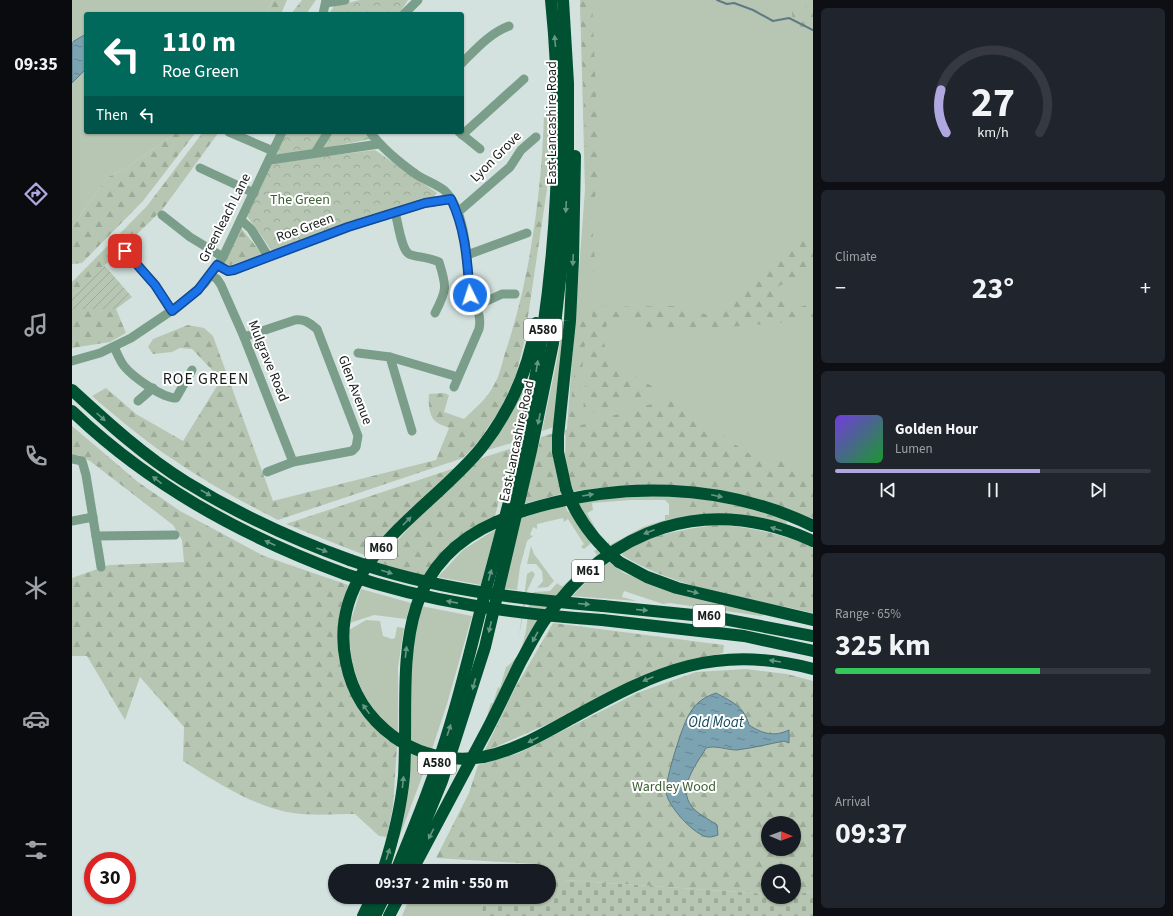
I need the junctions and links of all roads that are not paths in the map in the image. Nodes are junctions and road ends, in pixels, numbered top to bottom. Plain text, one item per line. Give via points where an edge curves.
1 (345, 0) edge
2 (418, 0) edge
3 (551, 0) edge
4 (563, 0) edge
5 (326, 1) edge
6 (323, 12) edge
7 (406, 12) edge
8 (509, 26) dead end
9 (464, 61) edge
10 (524, 79) dead end
11 (568, 83) junction
12 (464, 130) edge
13 (233, 134) edge
14 (281, 134) edge
15 (327, 134) edge
16 (372, 134) edge
17 (462, 134) edge
18 (536, 137) dead end
19 (379, 144) junction
20 (480, 149) dead end
21 (315, 153) junction
22 (272, 156) junction
23 (200, 168) dead end
24 (254, 193) junction
25 (556, 195) junction
26 (451, 199) junction
27 (395, 212) junction
28 (457, 213) junction
29 (162, 216) dead end
30 (241, 220) junction
31 (527, 233) dead end
32 (125, 251) dead end
33 (467, 254) junction
34 (268, 256) junction
35 (222, 257) junction
36 (217, 265) junction
37 (211, 275) junction
38 (515, 294) dead end
39 (476, 306) junction
40 (172, 311) junction
41 (435, 313) dead end
42 (244, 337) junction
43 (114, 347) junction
44 (358, 354) dead end
45 (390, 357) junction
46 (72, 361) edge
47 (192, 370) dead end
48 (458, 377) junction
49 (454, 387) dead end
50 (153, 388) junction
51 (72, 390) edge
52 (138, 401) dead end
53 (72, 411) edge
54 (412, 431) dead end
55 (73, 459) edge
56 (293, 462) junction
57 (267, 472) dead end
58 (93, 518) junction
59 (72, 521) edge
60 (813, 526) edge
61 (175, 535) dead end
62 (96, 536) junction
63 (813, 541) edge
64 (101, 567) dead end
65 (813, 620) edge
66 (813, 636) edge
67 (813, 651) edge
68 (813, 669) edge
69 (448, 764) junction
70 (463, 775) joint
71 (444, 808) junction
72 (385, 864) edge
73 (399, 864) edge
74 (408, 864) edge
75 (416, 864) edge
76 (369, 904) edge
77 (381, 904) edge
78 (391, 904) edge
79 (395, 904) edge
80 (363, 916) edge
81 (375, 916) edge
82 (386, 916) edge
83 (389, 916) edge

1 - 5 street
2 - 7 street
25 -> 3 highway, East Lancashire Road / A580 via 558,84
4 - 11 highway, East Lancashire Road / A580
5 - 6 street
8 - 9 street via 501,29
10 - 12 street
11 -> 65 highway, M60, bridge via 575,142 575,221 570,322 558,425 558,452 566,489 574,509 601,546 619,562 647,578 677,588
11 -> 69 highway, East Lancashire Road / A580 via 566,208 562,271 553,343 531,452 487,641
13 - 22 street
14 - 22 street, Greenleach Lane
15 - 21 street
16 - 19 street
17 - 20 street
18 - 28 street, Lyon Grove via 521,150 510,167
19 - 21 street
19 - 26 street via 417,175 443,190
21 - 22 street
22 - 24 street, Greenleach Lane
23 - 24 street
24 - 30 street, Greenleach Lane
68 -> 25 highway, M60, bridge via 768,660 742,658 680,667 625,690 518,747 483,757 458,759 434,756 415,749 394,736 378,724 354,689 348,671 343,637 350,597 374,555 481,447 497,425 519,384 535,331
73 -> 25 highway, East Lancashire Road / A580 via 453,716 513,486 543,326
26 - 27 street, Roe Green
26 - 28 street
27 - 34 street, Roe Green
27 - 41 street via 404,248 409,254 439,262 445,283 445,294
28 - 33 street
29 - 35 street
30 - 34 street via 251,228
30 - 35 street, Greenleach Lane
31 - 33 street
32 - 40 street via 155,285
33 - 39 street via 470,295
34 - 36 street, Roe Green via 234,270 228,271
35 - 36 street, Greenleach Lane
36 - 37 street, Greenleach Lane
37 - 40 street, Greenleach Lane via 198,290
37 - 42 street, Mulgrave Road via 221,285
38 - 39 street via 502,294
39 - 48 street via 480,315 479,329
40 - 43 street, Greenleach Lane
42 - 56 street, Mulgrave Road
42 - 56 street, Glen Avenue via 304,319 317,329 358,436 356,447 352,451
43 - 46 street, Greenleach Lane
43 - 50 street via 123,366
44 - 45 street
45 - 48 street
45 - 54 street
47 - 50 street via 176,398 169,398
48 - 49 street
50 - 52 street
51 -> 66 highway, M60, bridge via 112,426 185,481 253,520 350,560 400,576 464,590 541,601 713,616
67 -> 53 highway, M60, bridge via 744,636 456,603 389,588 345,574 302,558 212,515 168,489
55 - 58 street via 82,461
56 - 57 street, Glen Avenue
58 - 59 street
58 - 62 street
72 -> 60 highway, bridge via 397,821 404,778 405,667 409,635 416,609 432,575 446,556 468,538 496,522 523,511 561,500 633,490 700,492 797,518
61 - 62 street
62 - 64 street
63 -> 70 highway, M61 via 757,523 718,519 675,524 647,532 620,546 573,583 543,621
69 - 71 highway
69 - 74 highway, East Lancashire Road / A580
70 - 71 highway, A580
71 -> 75 highway, A580
76 - 80 highway
77 - 81 highway
78 - 82 highway
79 - 83 highway

